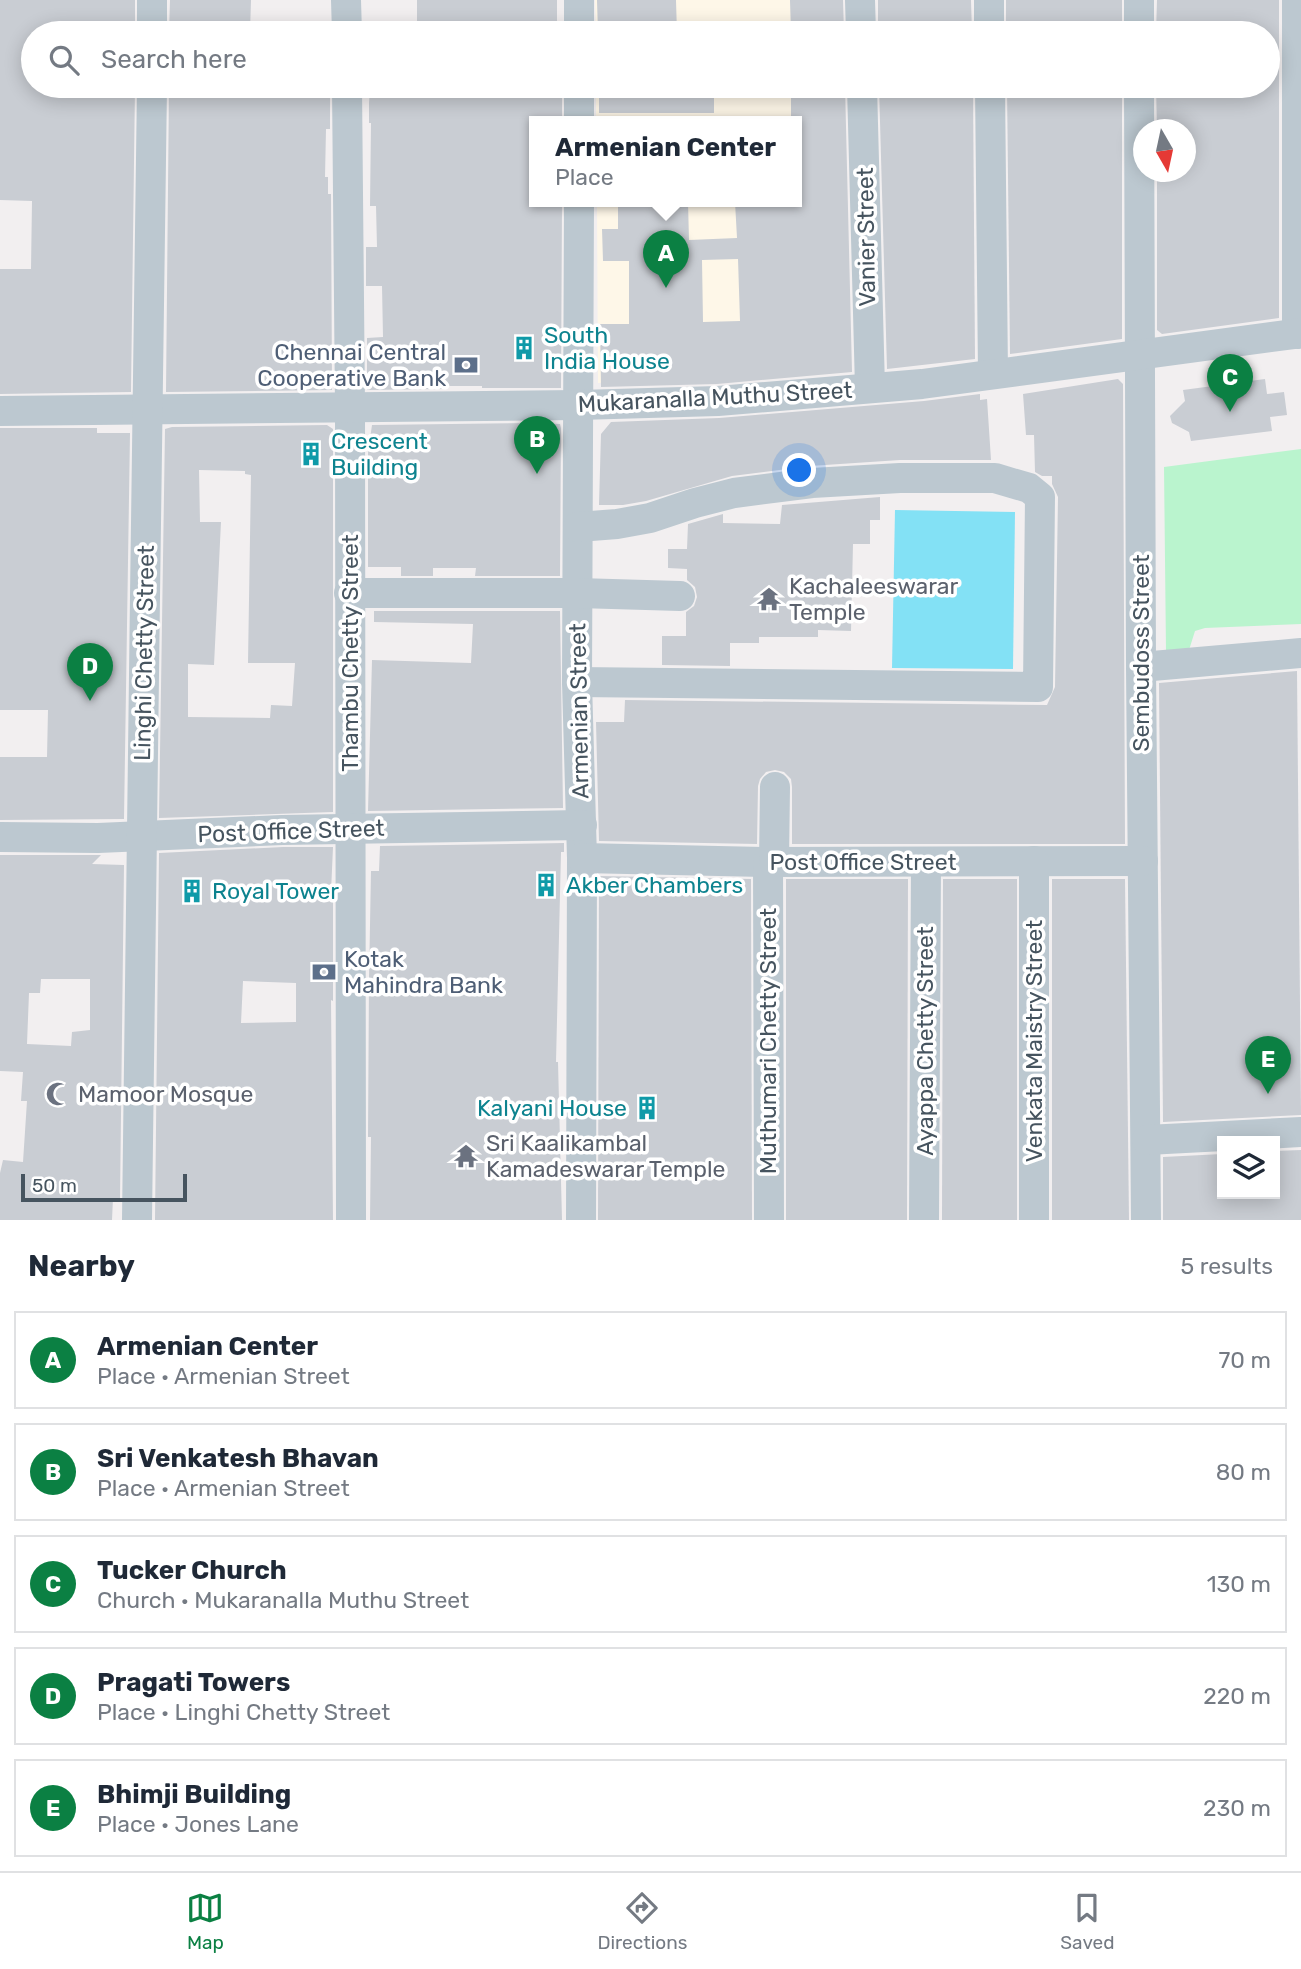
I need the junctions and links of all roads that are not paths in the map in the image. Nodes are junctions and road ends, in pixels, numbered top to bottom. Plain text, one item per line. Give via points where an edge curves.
1 (152, 0) edge
2 (346, 0) edge
3 (579, 0) edge
4 (860, 0) edge
5 (989, 0) edge
6 (1139, 0) edge
7 (1297, 0) edge
8 (152, 21) edge
9 (346, 21) edge
10 (579, 21) edge
11 (861, 21) edge
12 (989, 21) edge
13 (1139, 21) edge
14 (152, 98) edge
15 (347, 98) edge
16 (579, 98) edge
17 (863, 98) edge
18 (990, 98) edge
19 (1139, 98) edge
20 (579, 116) edge
21 (579, 207) edge
22 (1299, 334) edge
23 (1140, 355) junction
24 (993, 374) junction
25 (870, 388) junction
26 (579, 405) junction
27 (350, 407) junction
28 (149, 410) junction
29 (0, 411) edge
30 (578, 527) junction
31 (349, 593) junction
32 (578, 593) junction
33 (680, 596) dead end
34 (1301, 653) edge
35 (1141, 667) junction
36 (578, 682) junction
37 (775, 787) dead end
38 (582, 825) junction
39 (351, 829) junction
40 (140, 836) junction
41 (0, 837) edge
42 (582, 858) junction
43 (1143, 861) junction
44 (771, 862) junction
45 (926, 862) junction
46 (1034, 862) junction
47 (1301, 1132) edge
48 (1147, 1140) junction
49 (137, 1220) edge
50 (351, 1220) edge
51 (582, 1220) edge
52 (769, 1220) edge
53 (924, 1220) edge
54 (1034, 1220) edge
55 (1146, 1220) edge

1 - 8 street
2 - 9 street
3 - 10 street
4 - 11 street
5 - 12 street
6 - 13 street
7 - 22 street
14 - 28 street, Linghi Chetty Street
15 - 27 street, Thambu Chetty Street
16 - 20 street
17 - 25 street, Vanier Street
18 - 24 street
19 - 23 street, Sembudoss Street
21 - 26 street, Armenian Street
22 - 23 street, Mukaranalla Muthu Street
23 - 24 street, Mukaranalla Muthu Street
23 - 35 street, Sembudoss Street
24 - 25 street, Mukaranalla Muthu Street
25 - 26 street, Mukaranalla Muthu Street
26 - 27 street, Mukaranalla Muthu Street
26 - 30 street, Armenian Street
27 - 28 street, Mukaranalla Muthu Street
27 - 31 street, Thambu Chetty Street
28 - 29 street, Mukaranalla Muthu Street
28 - 40 street, Linghi Chetty Street
30 - 32 street, Armenian Street
30 - 36 street via 650,518 747,490 825,482 995,478 1021,485 1040,497 1038,687
31 - 32 street
31 - 39 street, Thambu Chetty Street
32 - 33 street
32 - 36 street, Armenian Street
34 - 35 street
35 - 43 street, Sembudoss Street
36 - 38 street, Armenian Street
37 - 44 street, Muthumari Chetty Street
38 - 39 street, Post Office Street
38 - 42 street, Armenian Street
39 - 40 street, Post Office Street
39 - 50 street, Thambu Chetty Street
40 - 41 street, Post Office Street
40 - 49 street, Linghi Chetty Street
42 - 44 street, Post Office Street
42 - 51 street, Armenian Street
43 - 46 street, Post Office Street
43 - 48 street, Sembudoss Street
44 - 45 street, Post Office Street
44 - 52 street, Muthumari Chetty Street
45 - 46 street, Post Office Street
45 - 53 street, Ayappa Chetty Street
46 - 54 street, Venkata Maistry Street
47 - 48 street
48 - 55 street, Sembudoss Street

